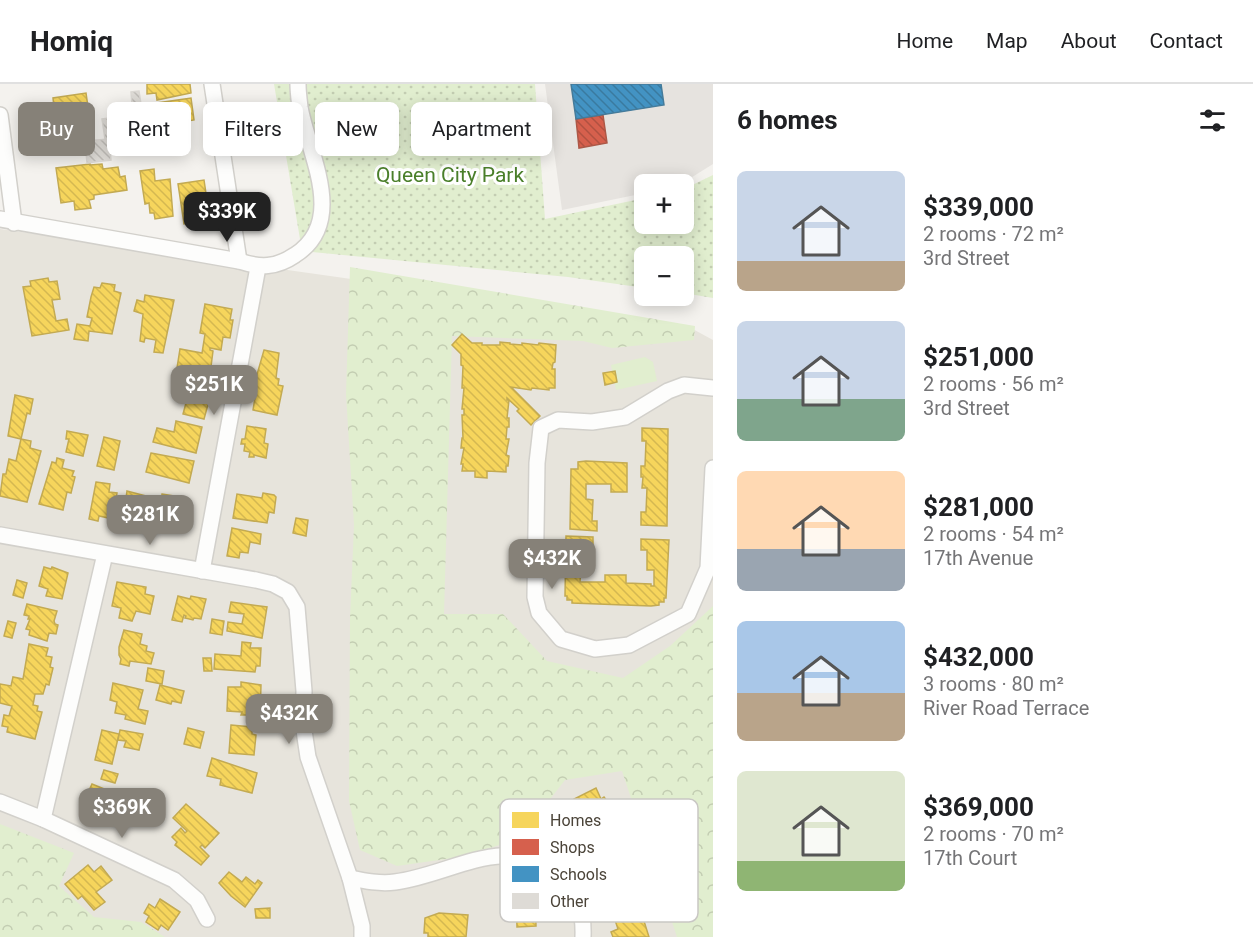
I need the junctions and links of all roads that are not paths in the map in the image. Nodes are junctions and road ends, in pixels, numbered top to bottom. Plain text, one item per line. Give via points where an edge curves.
1 (212, 84) edge
2 (298, 84) edge
3 (0, 115) edge
4 (7, 221) edge
5 (239, 261) junction
6 (258, 267) junction
7 (713, 388) edge
8 (713, 468) edge
9 (0, 535) edge
10 (105, 554) junction
11 (202, 572) junction
12 (0, 802) edge
13 (43, 819) junction
14 (500, 856) edge
15 (350, 878) junction
16 (207, 919) dead end
17 (582, 922) edge
18 (362, 937) edge
19 (583, 937) edge

1 - 5 street
2 - 6 street via 300,108 321,185 321,220 315,236 302,251 284,261
3 - 4 street
4 - 5 street
5 - 6 street
6 - 11 street
7 - 8 street via 684,386 668,391 625,417 592,422 558,420 541,428 536,597 539,613 561,639 595,649 629,645 688,614 708,568
9 - 10 street
10 - 11 street
10 - 13 street
11 - 15 street via 273,584 288,592 297,607 308,757
12 - 13 street
13 - 16 street via 174,880 197,900
14 - 15 street via 396,882
15 - 18 street
17 - 19 street

